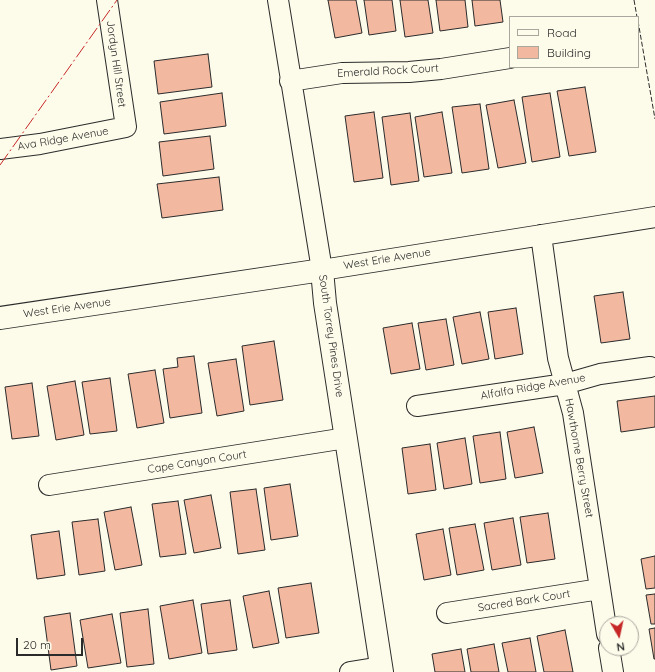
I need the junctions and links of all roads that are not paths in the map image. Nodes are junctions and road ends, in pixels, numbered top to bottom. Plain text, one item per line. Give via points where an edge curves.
1 (107, 0) edge
2 (278, 0) edge
3 (509, 58) edge
4 (290, 81) junction
5 (126, 127) joint
6 (0, 149) edge
7 (655, 217) edge
8 (541, 234) junction
9 (322, 270) junction
10 (0, 318) edge
11 (650, 367) dead end
12 (565, 384) junction
13 (417, 406) dead end
14 (346, 438) junction
15 (49, 485) dead end
16 (600, 589) junction
17 (447, 613) dead end
18 (604, 616) edge
19 (610, 656) edge
20 (382, 669) edge
21 (350, 672) edge
22 (613, 672) edge

1 - 5 street, Jordyn Hill Street
2 - 4 street, South Torrey Pines Drive
3 - 4 street, Emerald Rock Court via 440,69 409,72 342,72
4 - 9 street, South Torrey Pines Drive
5 - 6 street, Ava Ridge Avenue
7 - 8 street, West Erie Avenue
8 - 9 street, West Erie Avenue
8 - 12 street, Hawthorne Berry Street via 558,358
9 - 10 street, West Erie Avenue
9 - 14 street, South Torrey Pines Drive
11 - 12 street, Alfalfa Ridge Avenue via 600,374
12 - 13 street, Alfalfa Ridge Avenue
12 - 16 street, Hawthorne Berry Street via 573,413
14 - 15 street, Cape Canyon Court
14 - 20 street, South Torrey Pines Drive
16 - 17 street, Sacred Bark Court
16 - 18 street, Hawthorne Berry Street
19 - 22 street
20 - 21 street

